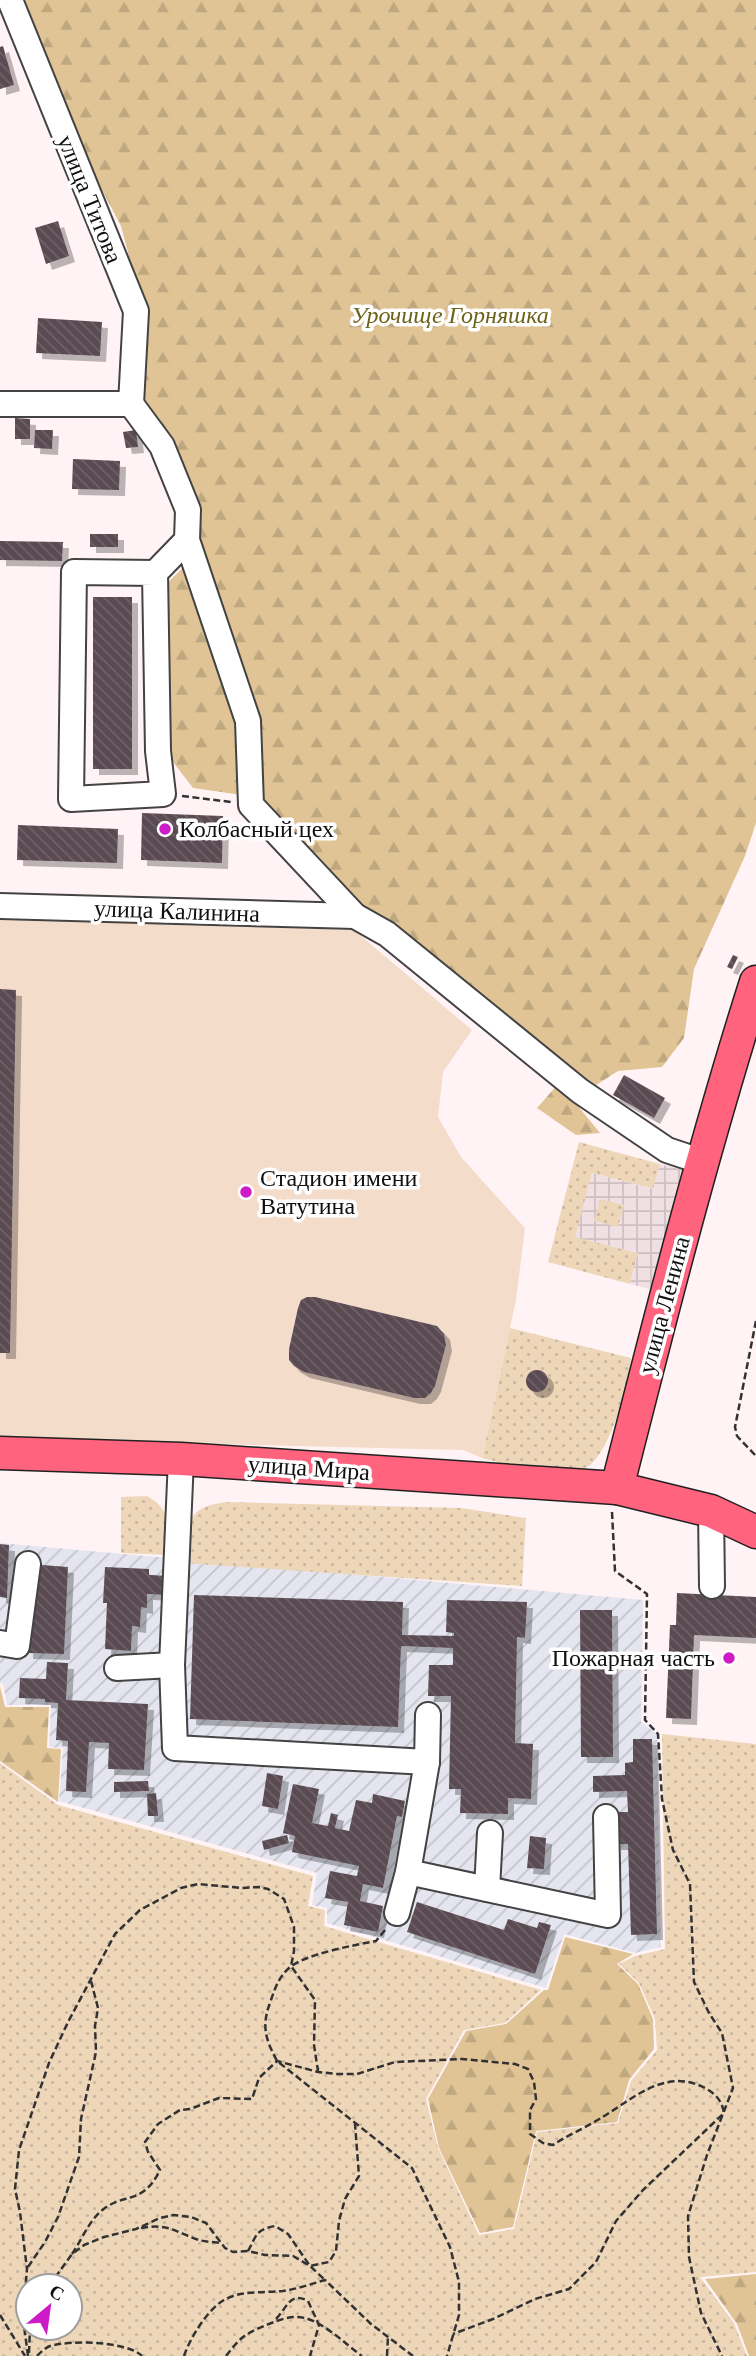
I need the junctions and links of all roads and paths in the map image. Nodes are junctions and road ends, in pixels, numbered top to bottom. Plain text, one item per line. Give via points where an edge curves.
1 (10, 0) edge
2 (0, 404) edge
3 (131, 404) junction
4 (187, 540) junction
5 (155, 573) junction
6 (163, 794) junction
7 (251, 805) junction
8 (0, 906) edge
9 (355, 916) junction
10 (756, 982) edge
11 (703, 1162) junction
12 (756, 1321) edge
13 (0, 1453) edge
14 (756, 1456) edge
15 (181, 1459) junction
16 (617, 1488) junction
17 (711, 1511) junction
18 (756, 1532) edge
19 (27, 1564) dead end
20 (712, 1586) dead end
21 (0, 1643) edge
22 (172, 1665) junction
23 (117, 1668) dead end
24 (428, 1715) dead end
25 (427, 1762) junction
26 (606, 1817) dead end
27 (490, 1833) dead end
28 (408, 1871) junction
29 (487, 1889) junction
30 (397, 1913) joint
31 (291, 1966) junction
32 (91, 1981) junction
33 (277, 2061) junction
34 (318, 2072) junction
35 (724, 2113) junction
36 (355, 2124) junction
37 (136, 2229) junction
38 (222, 2243) junction
39 (248, 2251) junction
40 (72, 2254) junction
41 (310, 2266) junction
42 (27, 2269) junction
43 (59, 2272) edge
44 (325, 2280) junction
45 (0, 2315) edge
46 (274, 2322) junction
47 (319, 2325) junction
48 (453, 2334) junction
49 (388, 2336) junction
50 (27, 2356) edge
51 (37, 2356) edge
52 (142, 2356) edge
53 (184, 2356) edge
54 (226, 2356) edge
55 (310, 2356) edge
56 (362, 2356) edge
57 (387, 2356) edge
58 (413, 2356) edge
59 (447, 2356) edge
60 (722, 2356) edge

1 - 3 street, улица Титова via 136,311
2 - 3 street
3 - 4 street via 162,446 188,510
4 - 5 street
4 - 7 street via 248,721
5 - 6 street
5 - 6 street via 74,572 71,799
6 - 7 path
7 - 9 street
8 - 9 street, улица Калинина
9 - 11 street via 387,934 580,1090 667,1150
10 - 11 main road, улица Ленина
11 - 16 main road, улица Ленина
12 - 14 path via 735,1427 737,1436
13 - 15 main road, улица Мира
15 - 16 main road, улица Мира
15 - 22 street
16 - 17 main road
16 - 35 path via 612,1510 615,1571 647,1594 645,1720 658,1734 662,1799 673,1850 691,1884 694,1982 728,2055 733,2088
17 - 18 main road
17 - 20 street
19 - 21 street via 17,1646
22 - 23 street
22 - 25 street via 175,1748
24 - 25 street
25 - 28 street
26 - 29 street via 608,1915
27 - 29 street
28 - 29 street
28 - 30 street
30 - 31 path via 376,1941
31 - 32 path via 294,1927 284,1899 259,1887 198,1884 140,1910 116,1934
31 - 33 path via 278,1982 266,2012 265,2039
31 - 34 path via 314,2000
32 - 42 path via 98,2008 96,2052 81,2119 79,2157 58,2217
32 - 42 path via 49,2063 19,2150 15,2189
33 - 34 path
33 - 36 path
33 - 40 path via 259,2078 252,2099 219,2098 180,2110 158,2124 145,2142 160,2170 152,2186 100,2212
34 - 35 path via 357,2074 395,2062 462,2059 515,2064 528,2069 534,2082 530,2134 553,2145 632,2097 677,2080 710,2091 722,2103
35 - 48 path via 643,2190 616,2221 596,2262 569,2289 535,2298
35 - 60 path via 688,2216 689,2257 701,2314
36 - 41 path via 359,2176 345,2200 336,2251 329,2262
36 - 48 path via 412,2168 450,2247 459,2282 459,2315
37 - 38 path via 171,2227
37 - 38 path via 173,2215 191,2217 206,2223
37 - 40 path via 104,2237
38 - 39 path via 233,2252
39 - 41 path via 293,2256
39 - 41 path via 254,2236 275,2226 288,2234
40 - 43 path
41 - 44 path
42 - 50 path via 23,2318
44 - 49 path
44 - 53 path via 223,2300 199,2327
45 - 50 path
46 - 47 path via 298,2316
46 - 47 path via 291,2299 300,2297 308,2301
46 - 54 path via 248,2332
47 - 55 path
47 - 56 path
48 - 59 path
49 - 57 path
49 - 58 path
51 - 52 path via 47,2347 89,2342 126,2347

